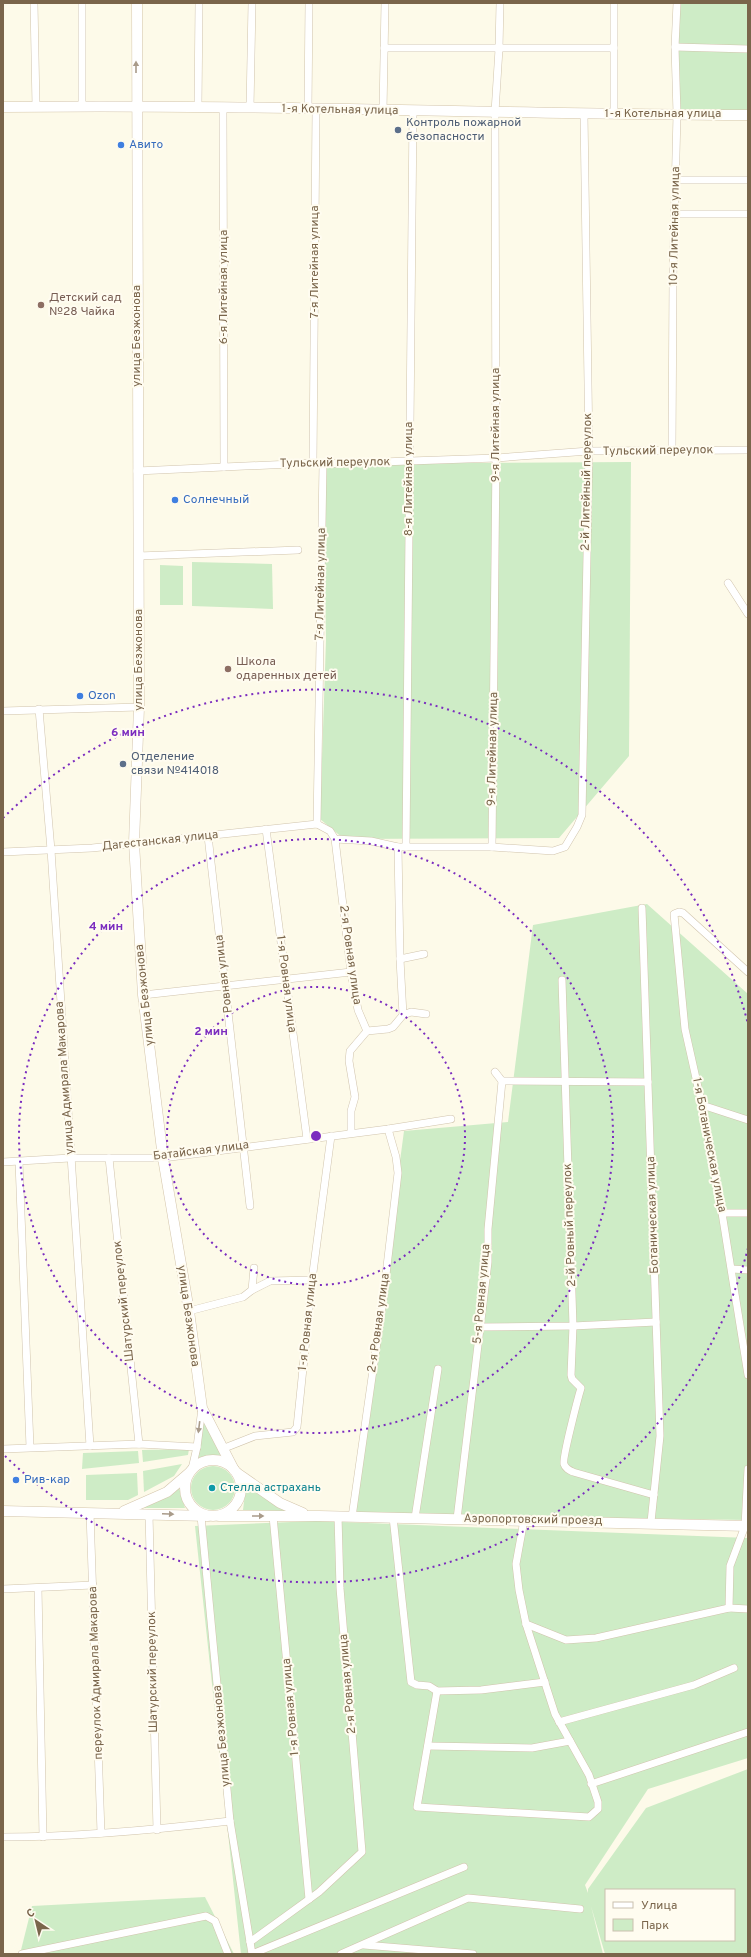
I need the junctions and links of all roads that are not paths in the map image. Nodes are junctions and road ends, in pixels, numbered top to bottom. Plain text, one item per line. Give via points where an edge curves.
1 (34, 3) edge
2 (82, 3) edge
3 (137, 3) edge
4 (199, 3) edge
5 (252, 3) edge
6 (309, 3) edge
7 (385, 3) edge
8 (500, 3) edge
9 (614, 3) edge
10 (677, 3) edge
11 (675, 47) junction
12 (384, 48) junction
13 (614, 48) junction
14 (499, 49) junction
15 (748, 49) edge
16 (82, 106) junction
17 (136, 106) junction
18 (3, 107) edge
19 (36, 107) junction
20 (198, 107) junction
21 (224, 108) junction
22 (250, 108) junction
23 (312, 109) junction
24 (383, 111) junction
25 (413, 111) junction
26 (495, 112) junction
27 (584, 114) junction
28 (614, 114) junction
29 (677, 114) junction
30 (748, 115) edge
31 (676, 180) junction
32 (748, 180) edge
33 (675, 214) junction
34 (748, 214) edge
35 (672, 450) junction
36 (748, 450) edge
37 (589, 451) junction
38 (496, 458) junction
39 (408, 461) junction
40 (313, 463) junction
41 (323, 464) junction
42 (224, 467) junction
43 (137, 471) junction
44 (298, 550) dead end
45 (138, 556) junction
46 (728, 583) dead end
47 (748, 614) edge
48 (139, 707) junction
49 (39, 709) junction
50 (3, 711) edge
51 (317, 824) junction
52 (266, 829) junction
53 (208, 836) junction
54 (335, 839) junction
55 (134, 843) junction
56 (398, 847) junction
57 (406, 847) junction
58 (492, 847) junction
59 (51, 850) junction
60 (3, 852) edge
61 (642, 908) dead end
62 (424, 954) dead end
63 (400, 959) junction
64 (351, 972) junction
65 (748, 972) edge
66 (285, 979) junction
67 (562, 980) dead end
68 (225, 987) junction
69 (143, 996) junction
70 (426, 1014) dead end
71 (403, 1015) junction
72 (367, 1031) junction
73 (495, 1072) dead end
74 (502, 1081) junction
75 (566, 1082) junction
76 (648, 1082) junction
77 (702, 1105) junction
78 (451, 1119) dead end
79 (748, 1120) edge
80 (388, 1129) junction
81 (351, 1133) junction
82 (331, 1136) junction
83 (307, 1138) junction
84 (244, 1147) junction
85 (70, 1158) junction
86 (109, 1158) junction
87 (163, 1158) junction
88 (3, 1162) edge
89 (19, 1162) junction
90 (250, 1206) dead end
91 (722, 1212) junction
92 (748, 1213) edge
93 (254, 1268) dead end
94 (732, 1269) junction
95 (748, 1270) edge
96 (312, 1280) junction
97 (252, 1290) junction
98 (188, 1311) junction
99 (656, 1322) junction
100 (739, 1323) junction
101 (748, 1323) edge
102 (573, 1326) junction
103 (480, 1327) junction
104 (438, 1369) dead end
105 (748, 1375) edge
106 (202, 1408) junction
107 (139, 1444) junction
108 (90, 1446) junction
109 (30, 1447) junction
110 (197, 1447) junction
111 (3, 1449) edge
112 (222, 1449) junction
113 (748, 1469) edge
114 (190, 1471) junction
115 (235, 1471) junction
116 (654, 1494) junction
117 (3, 1511) edge
118 (90, 1513) junction
119 (115, 1513) junction
120 (149, 1514) junction
121 (204, 1516) junction
122 (219, 1516) junction
123 (273, 1516) junction
124 (319, 1516) junction
125 (338, 1516) junction
126 (352, 1517) junction
127 (393, 1518) junction
128 (415, 1518) junction
129 (457, 1519) junction
130 (524, 1520) junction
131 (651, 1522) junction
132 (746, 1526) edge
133 (92, 1585) junction
134 (38, 1588) junction
135 (3, 1590) edge
136 (729, 1608) junction
137 (748, 1609) edge
138 (526, 1624) junction
139 (734, 1668) dead end
140 (544, 1682) junction
141 (437, 1691) junction
142 (560, 1722) junction
143 (748, 1732) edge
144 (570, 1741) junction
145 (428, 1746) junction
146 (591, 1784) junction
147 (230, 1821) junction
148 (157, 1830) junction
149 (101, 1833) junction
150 (3, 1837) edge
151 (44, 1837) junction
152 (464, 1867) dead end
153 (309, 1899) junction
154 (580, 1909) dead end
155 (250, 1942) junction
156 (362, 1945) junction
157 (22, 1954) edge
158 (228, 1954) edge
159 (252, 1954) edge
160 (341, 1954) edge
161 (473, 1954) edge

1 - 19 street
2 - 16 street
17 -> 3 street, улица Безжонова
4 - 20 street
5 - 22 street
6 - 23 street, 7-я Литейная улица
7 - 12 street
8 - 14 street, 9-я Литейная улица
9 - 13 street
10 - 11 street, 10-я Литейная улица
11 - 15 street
11 - 29 street, 10-я Литейная улица
12 - 14 street
12 - 24 street
13 - 14 street
13 - 28 street
14 - 26 street, 9-я Литейная улица
16 - 17 street, 1-я Котельная улица
16 - 19 street, 1-я Котельная улица
17 - 20 street, 1-я Котельная улица
17 - 43 street, улица Безжонова
18 - 19 street, 1-я Котельная улица
20 - 21 street, 1-я Котельная улица
21 - 22 street, 1-я Котельная улица
21 - 42 street, 6-я Литейная улица
22 - 23 street, 1-я Котельная улица
23 - 24 street, 1-я Котельная улица
23 - 40 street, 7-я Литейная улица
24 - 25 street, 1-я Котельная улица
25 - 26 street, 1-я Котельная улица
25 - 39 street, 8-я Литейная улица
26 - 27 street, 1-я Котельная улица
26 - 38 street, 9-я Литейная улица
27 - 28 street, 1-я Котельная улица
27 - 37 street, 2-й Литейный переулок
28 - 29 street, 1-я Котельная улица
29 - 30 street, 1-я Котельная улица
29 - 31 street, 10-я Литейная улица
31 - 32 street
31 - 33 street, 10-я Литейная улица
33 - 34 street
33 - 35 street, 10-я Литейная улица
35 - 36 street, Тульский переулок
35 - 37 street, Тульский переулок
37 - 38 street, Тульский переулок
37 - 58 street, 2-й Литейный переулок via 582,815 565,846 553,851
38 - 39 street, Тульский переулок
38 - 58 street, 9-я Литейная улица
39 - 41 street, Тульский переулок
39 - 57 street, 8-я Литейная улица
40 - 41 street, Тульский переулок
40 - 42 street, Тульский переулок
41 - 51 street, 7-я Литейная улица
42 - 43 street, Тульский переулок
43 - 45 street, улица Безжонова
44 - 45 street
45 - 48 street, улица Безжонова
46 - 47 street
48 - 49 street
48 - 55 street, улица Безжонова
49 - 50 street
49 - 59 street, улица Адмирала Макарова
51 - 52 street, Дагестанская улица
51 - 54 street via 330,831
52 - 53 street, Дагестанская улица
52 - 66 street, 1-я Ровная улица
53 - 55 street, Дагестанская улица
53 - 68 street, Ровная улица
54 - 56 street via 371,841
54 - 64 street, 2-я Ровная улица
55 - 59 street, Дагестанская улица
55 - 69 street, улица Безжонова
56 - 57 street
56 - 63 street
57 - 58 street
59 - 60 street, Дагестанская улица
59 - 85 street, улица Адмирала Макарова
61 - 76 street, Ботаническая улица
62 - 63 street
63 - 71 street
64 - 66 street
64 - 72 street, 2-я Ровная улица via 358,1010
65 - 77 street, 1-я Ботаническая улица via 683,913 674,914 685,1029
66 - 68 street
66 - 83 street, 1-я Ровная улица
67 - 75 street, 2-й Ровный переулок
68 - 69 street
68 - 84 street, Ровная улица
69 - 87 street, улица Безжонова
70 - 71 street via 411,1012
71 - 72 street via 393,1027
72 - 81 street via 350,1051 349,1061 355,1097
73 - 74 street
74 - 75 street
74 - 103 street, 5-я Ровная улица via 488,1229 488,1262
75 - 76 street
75 - 102 street, 2-й Ровный переулок
76 - 99 street, Ботаническая улица
77 - 79 street
77 - 91 street, 1-я Ботаническая улица
78 - 80 street, Батайская улица
80 - 81 street, Батайская улица
80 - 126 street, 2-я Ровная улица via 398,1174
81 - 82 street, Батайская улица
82 - 83 street, Батайская улица
82 - 96 street, 1-я Ровная улица
83 - 84 street, Батайская улица
84 - 87 street, Батайская улица
84 - 90 street, Ровная улица
85 - 86 street, Батайская улица
85 - 89 street, Батайская улица
85 - 108 street, улица Адмирала Макарова
86 - 87 street, Батайская улица
86 - 107 street, Шатурский переулок
87 - 98 street, улица Безжонова
88 - 89 street, Батайская улица
89 - 109 street
91 - 92 street
91 - 94 street, 1-я Ботаническая улица
93 - 97 street
94 - 95 street
94 - 100 street, 1-я Ботаническая улица
96 - 97 street via 270,1281
96 - 112 street, 1-я Ровная улица via 297,1430 255,1436
97 - 98 street via 243,1297
98 - 106 street, улица Безжонова
99 - 102 street
99 - 116 street, Ботаническая улица via 660,1436
100 - 101 street
100 - 105 street, 1-я Ботаническая улица
102 - 103 street
102 - 116 street, 2-й Ровный переулок via 571,1375 581,1388 563,1464 573,1472
103 - 129 street, 5-я Ровная улица
104 - 128 street
106 -> 110 street
106 - 112 street, улица Безжонова
107 - 108 street
107 - 110 street
108 - 109 street
109 - 111 street
110 - 114 street
112 - 115 street, улица Безжонова
113 - 132 street
114 - 115 street via 207,1460 218,1460 228,1464
114 - 119 street via 175,1486 156,1498
114 - 121 street via 185,1483 185,1494 190,1504
115 - 122 street via 240,1482 240,1493 229,1511
115 - 124 street via 280,1503
116 - 131 street, Ботаническая улица
117 - 118 street
118 - 119 street
118 - 133 street, переулок Адмирала Макарова
119 - 120 street
120 -> 121 street
120 - 148 street, Шатурский переулок
121 - 122 street
121 - 147 street, улица Безжонова
122 -> 123 street
123 - 124 street
123 - 153 street, 1-я Ровная улица
124 - 125 street, Аэропортовский проезд
125 - 126 street, Аэропортовский проезд
125 - 153 street, 2-я Ровная улица via 340,1588 362,1852
126 - 127 street, Аэропортовский проезд
127 - 128 street, Аэропортовский проезд
127 - 141 street via 410,1680 414,1684 430,1686
128 - 129 street, Аэропортовский проезд
129 - 130 street, Аэропортовский проезд
130 - 131 street, Аэропортовский проезд
130 - 138 street via 516,1564 518,1590
131 - 132 street, Аэропортовский проезд
132 - 136 street via 730,1566
133 - 134 street
133 - 149 street, переулок Адмирала Макарова
134 - 135 street
134 - 151 street
136 - 137 street
136 - 138 street via 596,1638 576,1640 558,1638
138 - 140 street
139 - 142 street via 694,1685
140 - 141 street via 481,1690
140 - 142 street
141 - 145 street
142 - 144 street
143 - 146 street
144 - 145 street via 532,1748
144 - 146 street via 589,1775
145 - 146 street via 417,1808 589,1816 595,1814 598,1806
147 - 148 street
147 - 155 street, улица Безжонова
148 - 149 street
149 - 151 street
150 - 151 street
152 - 159 street
153 - 155 street
154 - 156 street via 468,1898
155 - 159 street, улица Безжонова
156 - 160 street
156 - 161 street
157 - 158 street via 206,1916 215,1921

